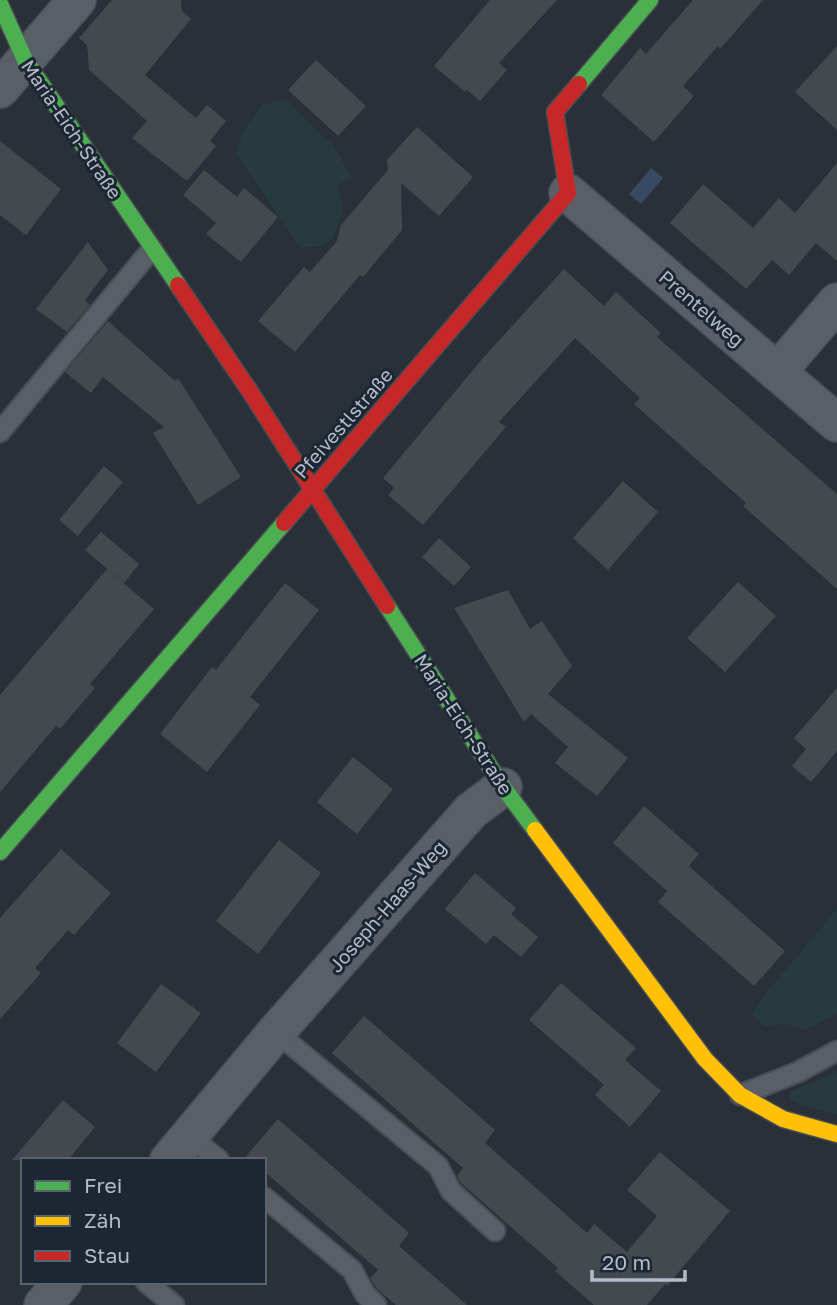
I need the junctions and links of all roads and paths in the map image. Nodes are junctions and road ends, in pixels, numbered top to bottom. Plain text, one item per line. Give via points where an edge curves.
1 (78, 0) edge
2 (650, 0) edge
3 (0, 4) edge
4 (25, 60) junction
5 (0, 89) edge
6 (568, 193) junction
7 (152, 248) junction
8 (837, 302) edge
9 (777, 372) junction
10 (837, 423) edge
11 (0, 432) edge
12 (314, 489) junction
13 (503, 787) junction
14 (0, 852) edge
15 (276, 1032) junction
16 (837, 1051) edge
17 (740, 1095) junction
18 (837, 1134) edge
19 (179, 1148) edge
20 (212, 1158) edge
21 (266, 1199) edge
22 (495, 1231) dead end
23 (61, 1284) edge
24 (148, 1284) edge
25 (43, 1305) edge
26 (174, 1305) edge
27 (376, 1305) edge

1 - 4 street
2 - 6 street via 555,112
3 - 4 street, Maria-Eich-Straße
4 - 5 street
4 - 7 street, Maria-Eich-Straße
6 - 9 street, Prentelweg
6 - 12 street, Pfeivestlstraße
7 - 11 lane
7 - 12 street, Maria-Eich-Straße
8 - 9 street
9 - 10 street, Prentelweg
12 - 13 street, Maria-Eich-Straße
12 - 14 street, Pfeivestlstraße
13 - 15 street, Joseph-Haas-Weg via 471,811
13 - 17 street, Maria-Eich-Straße via 705,1059
15 - 19 street, Joseph-Haas-Weg
15 - 22 lane via 438,1166 451,1191
16 - 17 lane
17 - 18 street, Maria-Eich-Straße via 783,1119
19 - 20 lane, Joseph-Haas-Weg
21 - 27 lane via 352,1269
23 - 25 street
24 - 26 lane

